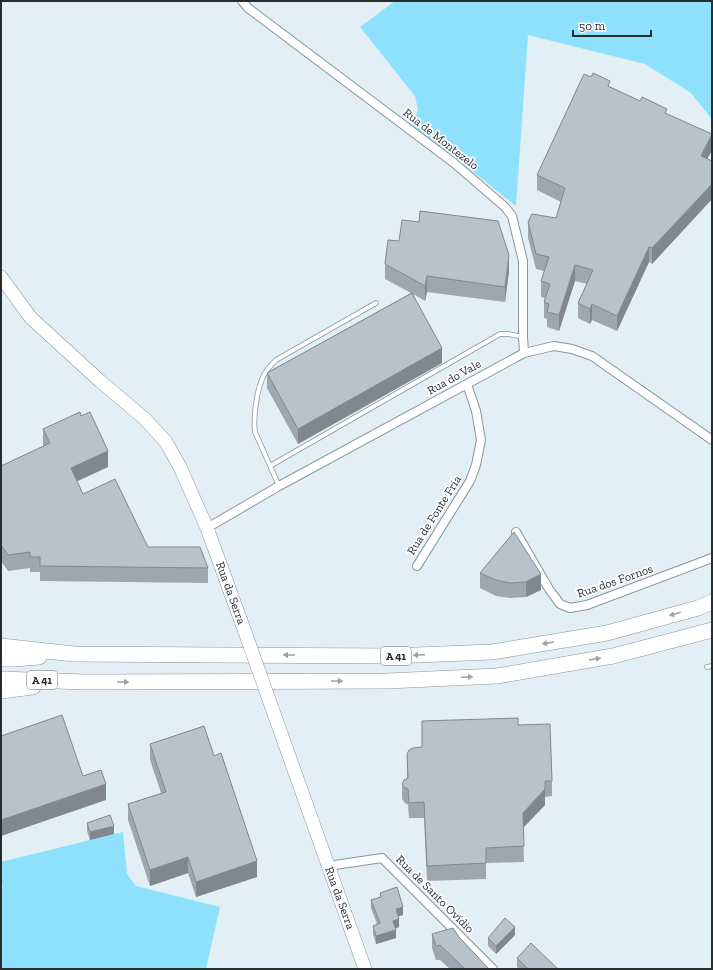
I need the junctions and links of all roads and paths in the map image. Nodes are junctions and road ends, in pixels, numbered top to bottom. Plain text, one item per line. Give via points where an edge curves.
1 (242, 1) edge
2 (1, 277) edge
3 (376, 303) dead end
4 (522, 337) junction
5 (524, 353) junction
6 (467, 384) junction
7 (712, 440) edge
8 (270, 466) junction
9 (279, 486) junction
10 (207, 528) junction
11 (516, 532) edge
12 (712, 558) edge
13 (417, 566) dead end
14 (712, 602) edge
15 (712, 630) edge
16 (1, 646) edge
17 (74, 654) junction
18 (1, 659) edge
19 (1, 679) edge
20 (84, 682) junction
21 (1, 690) edge
22 (328, 866) junction
23 (365, 969) edge
24 (493, 969) edge

1 - 4 street, Rua de Montezelo via 454,163 505,207 512,216 523,261
2 - 10 main road, Rua da Serra via 31,318 145,419 166,442 180,466
3 - 8 lane via 276,360 264,374 259,387 254,424
4 - 5 street, Rua de Montezelo
4 - 8 lane via 500,334
5 - 6 street, Rua do Vale
5 - 7 street, Rua do Vale via 554,346 592,356
6 - 9 street, Rua do Vale
6 - 13 street, Rua de Fonte Fria via 476,411 481,440 476,465 470,481
8 - 9 lane
9 - 10 street, Rua do Vale
10 - 22 main road, Rua da Serra, bridge
11 - 12 street, Rua dos Fornos via 549,589 560,604 570,608 587,605
14 -> 17 highway, A 41 via 607,633 492,652 391,656
20 -> 15 highway, A 41 via 387,681 497,676 613,656
16 - 17 highway
17 - 18 highway, A 41
19 - 20 highway, A 41
20 - 21 highway
22 - 23 main road, Rua da Serra
22 - 24 street, Rua de Santo Ovídio via 382,858

